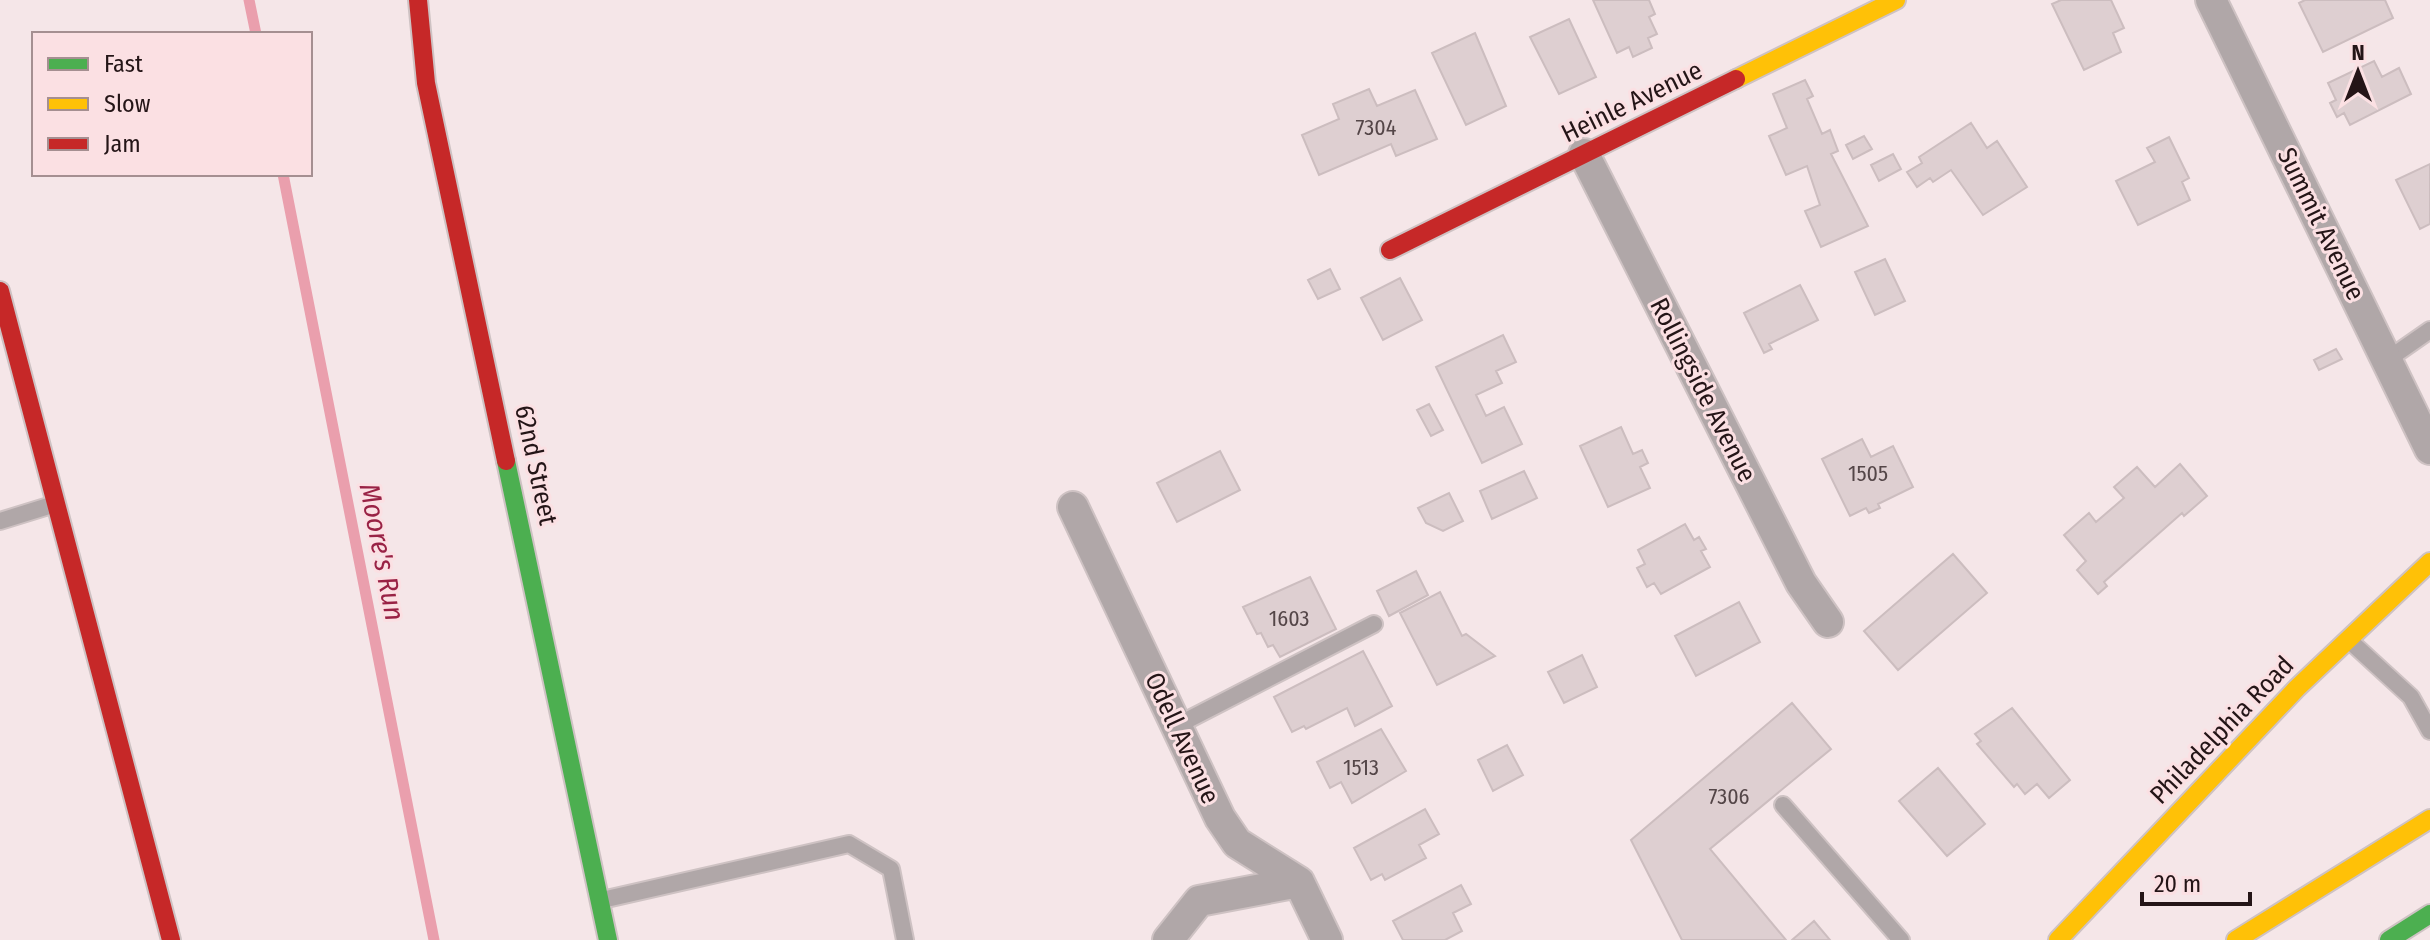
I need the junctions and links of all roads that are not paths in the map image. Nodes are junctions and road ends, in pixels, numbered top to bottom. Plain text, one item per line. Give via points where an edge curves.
1 (418, 0) edge
2 (1896, 0) edge
3 (2215, 1) edge
4 (1584, 154) junction
5 (1390, 250) dead end
6 (0, 291) edge
7 (2430, 330) edge
8 (2387, 360) junction
9 (2430, 449) edge
10 (55, 504) junction
11 (1073, 507) dead end
12 (0, 521) edge
13 (2430, 562) edge
14 (1828, 622) dead end
15 (1374, 624) dead end
16 (2347, 638) junction
17 (1176, 726) junction
18 (2430, 731) edge
19 (1783, 805) dead end
20 (2430, 819) edge
21 (1299, 882) junction
22 (600, 900) junction
23 (2430, 914) edge
24 (171, 940) edge
25 (608, 940) edge
26 (905, 940) edge
27 (1168, 940) edge
28 (1327, 940) edge
29 (1901, 940) edge
30 (2058, 940) edge
31 (2236, 940) edge
32 (2389, 940) edge

1 - 22 main road, 62nd Street via 426,83
2 - 4 main road, Heinle Avenue
3 - 8 street, Summit Avenue
4 - 5 main road, Heinle Avenue
4 - 14 street, Rollingside Avenue via 1801,583
6 - 10 main road
7 - 8 lane
8 - 9 street, Summit Avenue
10 - 12 lane
10 - 24 main road
11 - 17 street, Odell Avenue
13 - 16 main road, Philadelphia Road
15 - 17 lane
16 - 18 lane via 2411,697
16 - 30 main road, Philadelphia Road
17 - 21 street, Odell Avenue via 1237,843
19 - 29 lane
20 - 31 main road
21 - 27 street via 1199,901
21 - 28 street
22 - 25 main road, 62nd Street
22 - 26 lane via 849,844 891,869
23 - 32 main road

